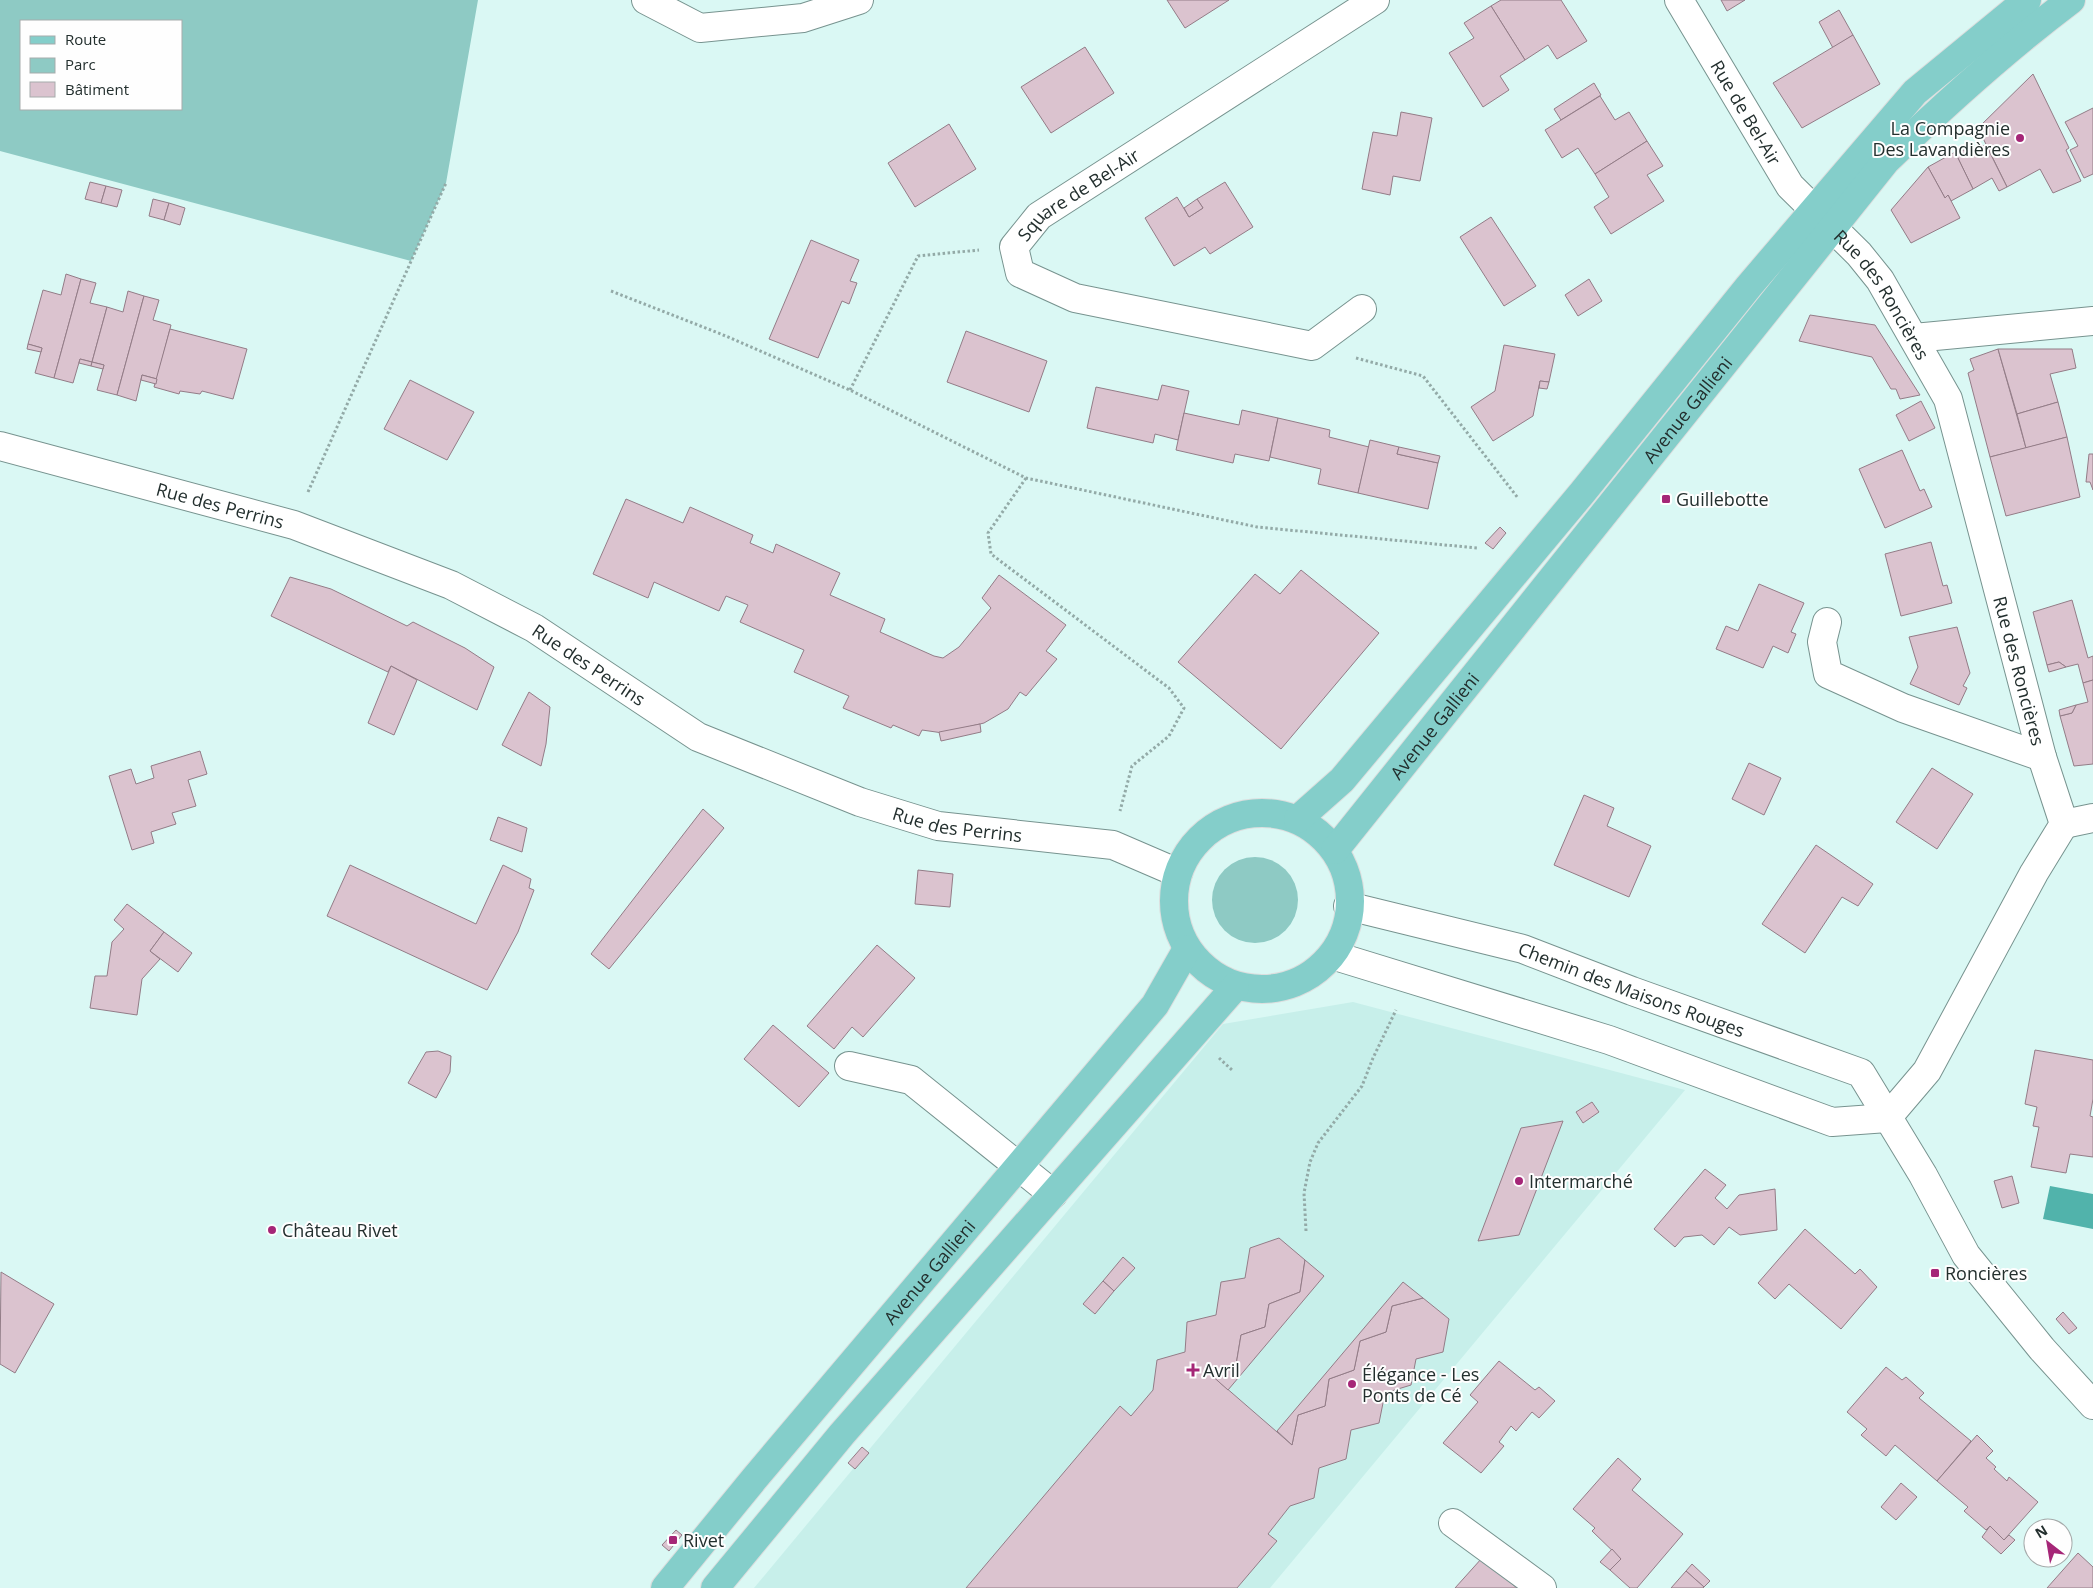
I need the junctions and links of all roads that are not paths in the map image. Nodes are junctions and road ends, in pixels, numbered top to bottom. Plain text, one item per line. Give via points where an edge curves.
1 (646, 0) edge
2 (859, 0) edge
3 (1375, 0) edge
4 (1679, 0) edge
5 (2027, 0) edge
6 (2071, 0) edge
7 (1823, 218) junction
8 (1362, 309) dead end
9 (2093, 321) edge
10 (1914, 338) junction
11 (0, 446) edge
12 (1827, 622) dead end
13 (2042, 757) junction
14 (2093, 818) edge
15 (1298, 819) junction
16 (2064, 824) junction
17 (1335, 850) junction
18 (1178, 873) junction
19 (1348, 906) junction
20 (1187, 949) junction
21 (1332, 955) junction
22 (1235, 986) junction
23 (849, 1066) dead end
24 (1887, 1118) junction
25 (1019, 1167) junction
26 (1053, 1194) junction
27 (2093, 1405) edge
28 (1453, 1523) dead end
29 (665, 1588) edge
30 (715, 1588) edge
31 (1542, 1588) edge

1 - 2 street via 700,28 803,18
3 - 8 street, Square de Bel-Air via 1039,216 1014,246 1020,273 1075,298 1312,346
4 - 7 street, Rue de Bel-Air via 1790,186
5 - 7 main road, Avenue Gallieni via 1915,92
6 - 7 main road, Avenue Gallieni via 2028,32
7 - 10 street, Rue des Roncières via 1880,280
7 - 15 main road, Avenue Gallieni via 1749,286 1559,522 1342,780
7 - 17 main road, Avenue Gallieni
9 - 10 street
10 - 13 street, Rue des Roncières via 1948,399
11 - 18 street, Rue des Perrins via 294,525 451,585 534,628 698,738 860,802 938,826 1113,845
12 - 13 street via 1822,642 1828,674 1903,708
13 - 16 street, Rue des Roncières
14 - 16 street
15 - 17 main road
15 - 18 main road via 1269,812 1240,815 1213,827 1191,847
16 - 24 street via 1926,1071
17 - 19 main road via 1342,861 1351,892
18 - 20 main road via 1173,899 1176,925
19 - 21 main road via 1344,932
19 - 24 street, Chemin des Maisons Rouges via 1523,949 1861,1073
20 - 22 main road
20 - 25 main road, Avenue Gallieni via 1155,1005
21 - 22 main road via 1311,975 1285,987 1256,990
21 - 24 street via 1609,1040 1832,1122
22 - 26 main road
23 - 25 street via 911,1080
24 - 27 street, Chemin des Maisons Rouges via 1923,1175 1966,1255 2042,1349
25 - 26 street
25 - 29 main road, Avenue Gallieni
26 - 30 main road via 842,1434
28 - 31 street

